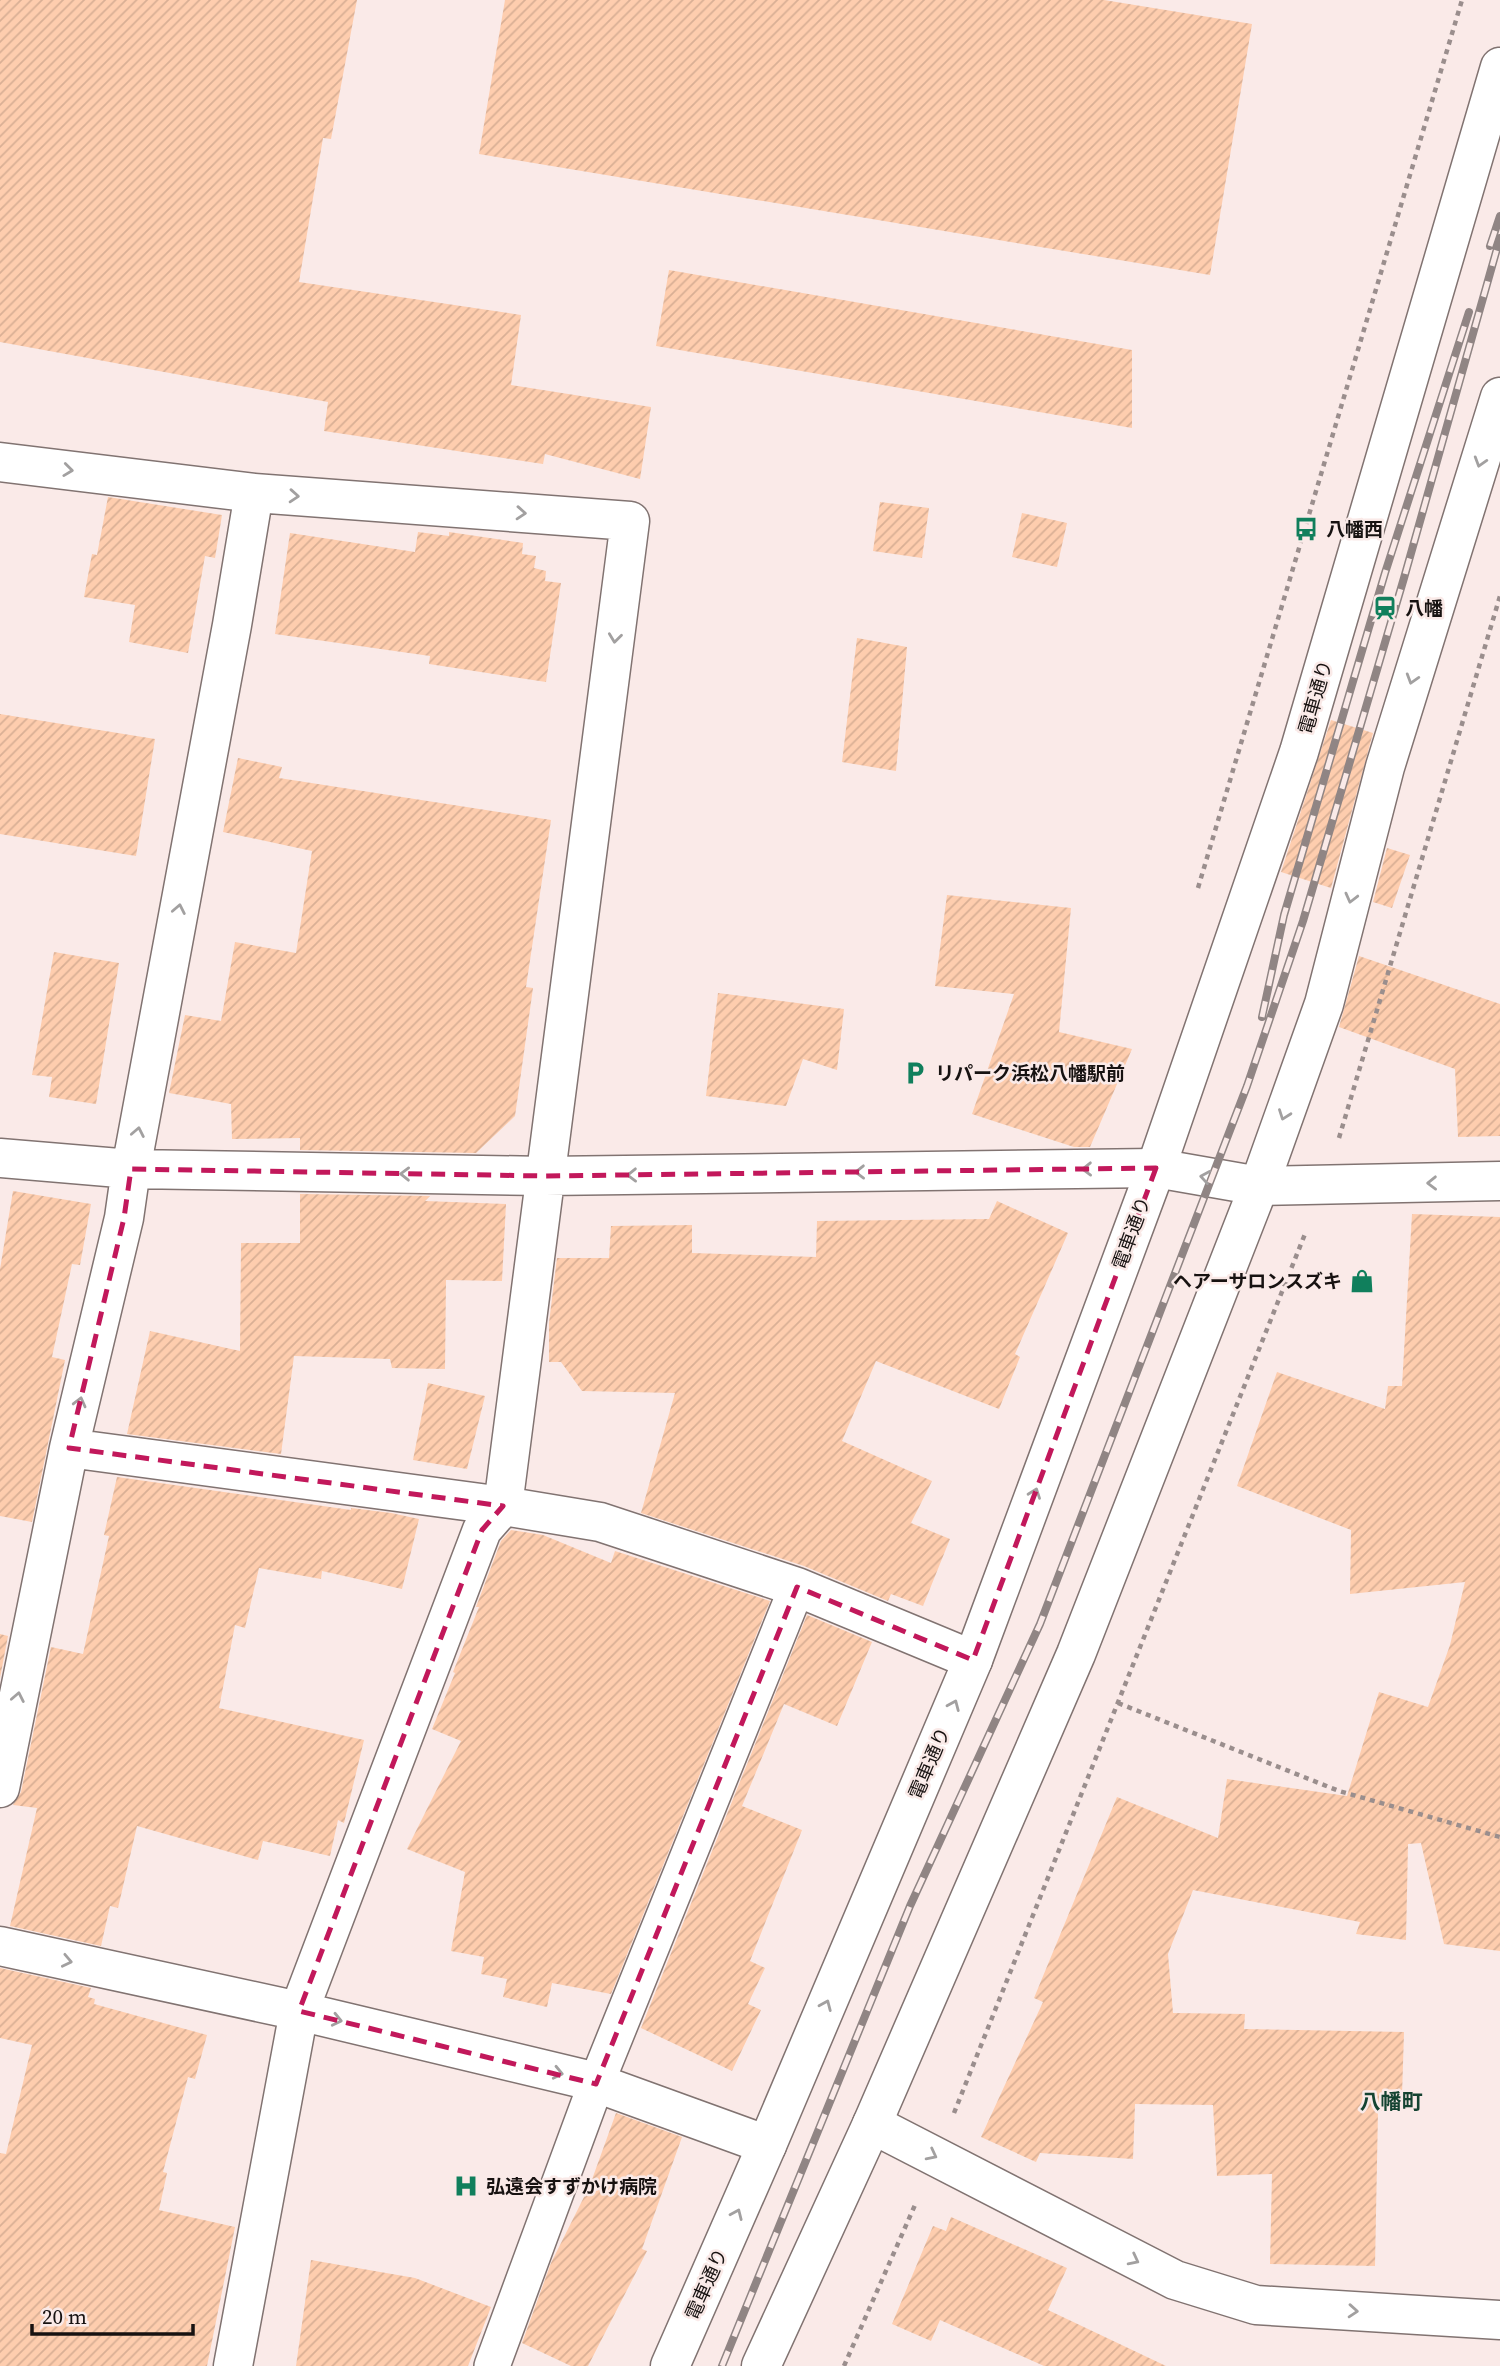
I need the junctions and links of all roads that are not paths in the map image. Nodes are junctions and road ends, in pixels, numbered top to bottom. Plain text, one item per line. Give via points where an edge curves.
1 (1500, 67) edge
2 (1500, 397) edge
3 (0, 462) edge
4 (254, 494) junction
5 (0, 1158) edge
6 (1156, 1168) junction
7 (131, 1169) junction
8 (545, 1176) junction
9 (1500, 1181) edge
10 (1258, 1186) junction
11 (69, 1448) junction
12 (503, 1506) junction
13 (797, 1587) junction
14 (973, 1660) junction
15 (0, 1788) edge
16 (0, 1947) edge
17 (299, 2011) junction
18 (596, 2084) junction
19 (872, 2124) junction
20 (767, 2145) junction
21 (1500, 2320) edge
22 (233, 2366) edge
23 (492, 2366) edge
24 (670, 2366) edge
25 (761, 2366) edge

1 - 6 street, 電車通り via 1299,752
2 -> 10 street via 1384,767 1324,1003
3 -> 4 street
7 -> 4 street
4 -> 8 street via 630,521
5 - 7 street
6 -> 8 street
10 -> 6 street
14 -> 6 street, 電車通り
8 -> 7 street
11 -> 7 street via 124,1218
8 - 12 street
9 -> 10 street
10 - 19 street via 1076,1654
11 - 12 street
15 -> 11 street
12 - 13 street via 600,1522
12 - 17 street via 482,1530
13 - 14 street
13 - 18 street
20 -> 14 street, 電車通り
16 -> 17 street
17 -> 18 street
17 - 22 street
18 - 20 street
18 - 23 street
19 -> 21 street via 1174,2280 1256,2305
19 - 25 street
24 -> 20 street, 電車通り

